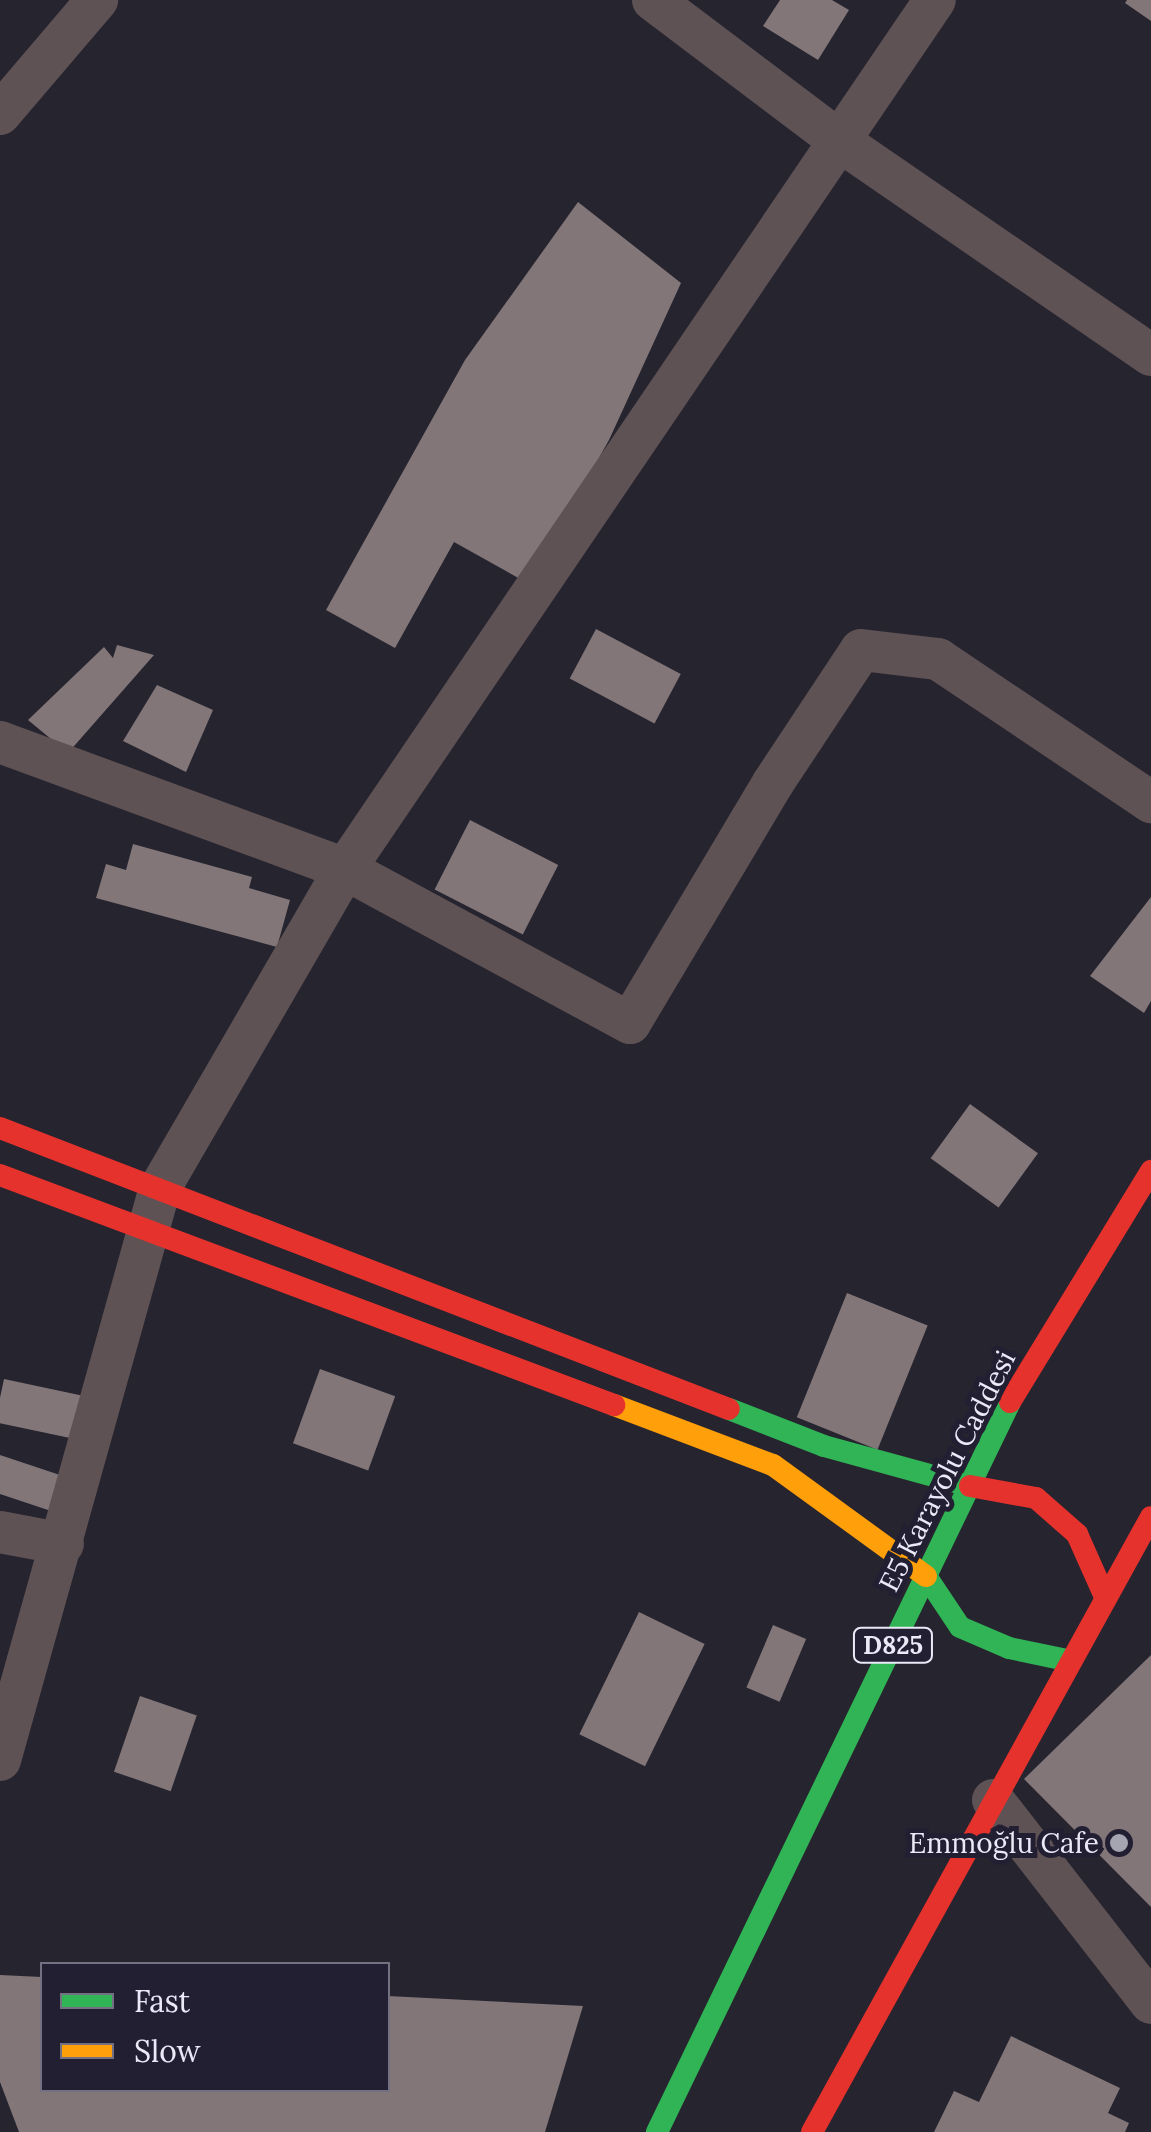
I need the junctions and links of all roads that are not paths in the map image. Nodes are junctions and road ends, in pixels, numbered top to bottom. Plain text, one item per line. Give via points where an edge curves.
1 (96, 0) edge
2 (654, 0) edge
3 (935, 0) edge
4 (0, 114) edge
5 (841, 142) junction
6 (1151, 355) edge
7 (0, 742) edge
8 (1151, 802) edge
9 (345, 868) junction
10 (0, 1128) edge
11 (1151, 1171) edge
12 (0, 1175) edge
13 (160, 1188) junction
14 (144, 1228) junction
15 (970, 1486) junction
16 (1151, 1517) edge
17 (0, 1532) edge
18 (63, 1544) junction
19 (926, 1576) junction
20 (1106, 1599) junction
21 (1071, 1660) junction
22 (0, 1760) edge
23 (992, 1800) junction
24 (1151, 2004) edge
25 (656, 2132) edge
26 (812, 2132) edge

1 - 4 street
2 - 5 street
3 - 5 street
5 - 6 street
5 - 9 street
7 - 9 street
8 - 9 street via 938,659 861,650 630,1024
9 - 13 street
10 - 13 main road
11 - 15 main road, E5 Karayolu Caddesi / D825 via 1014,1394
12 - 14 main road
13 - 14 street
13 - 15 main road via 824,1446
14 - 18 street
14 - 19 main road via 773,1465
15 - 19 main road, E5 Karayolu Caddesi / D825
15 - 20 main road via 1036,1498 1077,1534
16 - 20 main road
17 - 18 street
18 - 22 street
19 - 21 main road via 960,1626 1010,1648
19 - 25 main road, E5 Karayolu Caddesi / D825
20 - 21 main road
21 - 23 main road
23 - 24 street
23 - 26 main road

